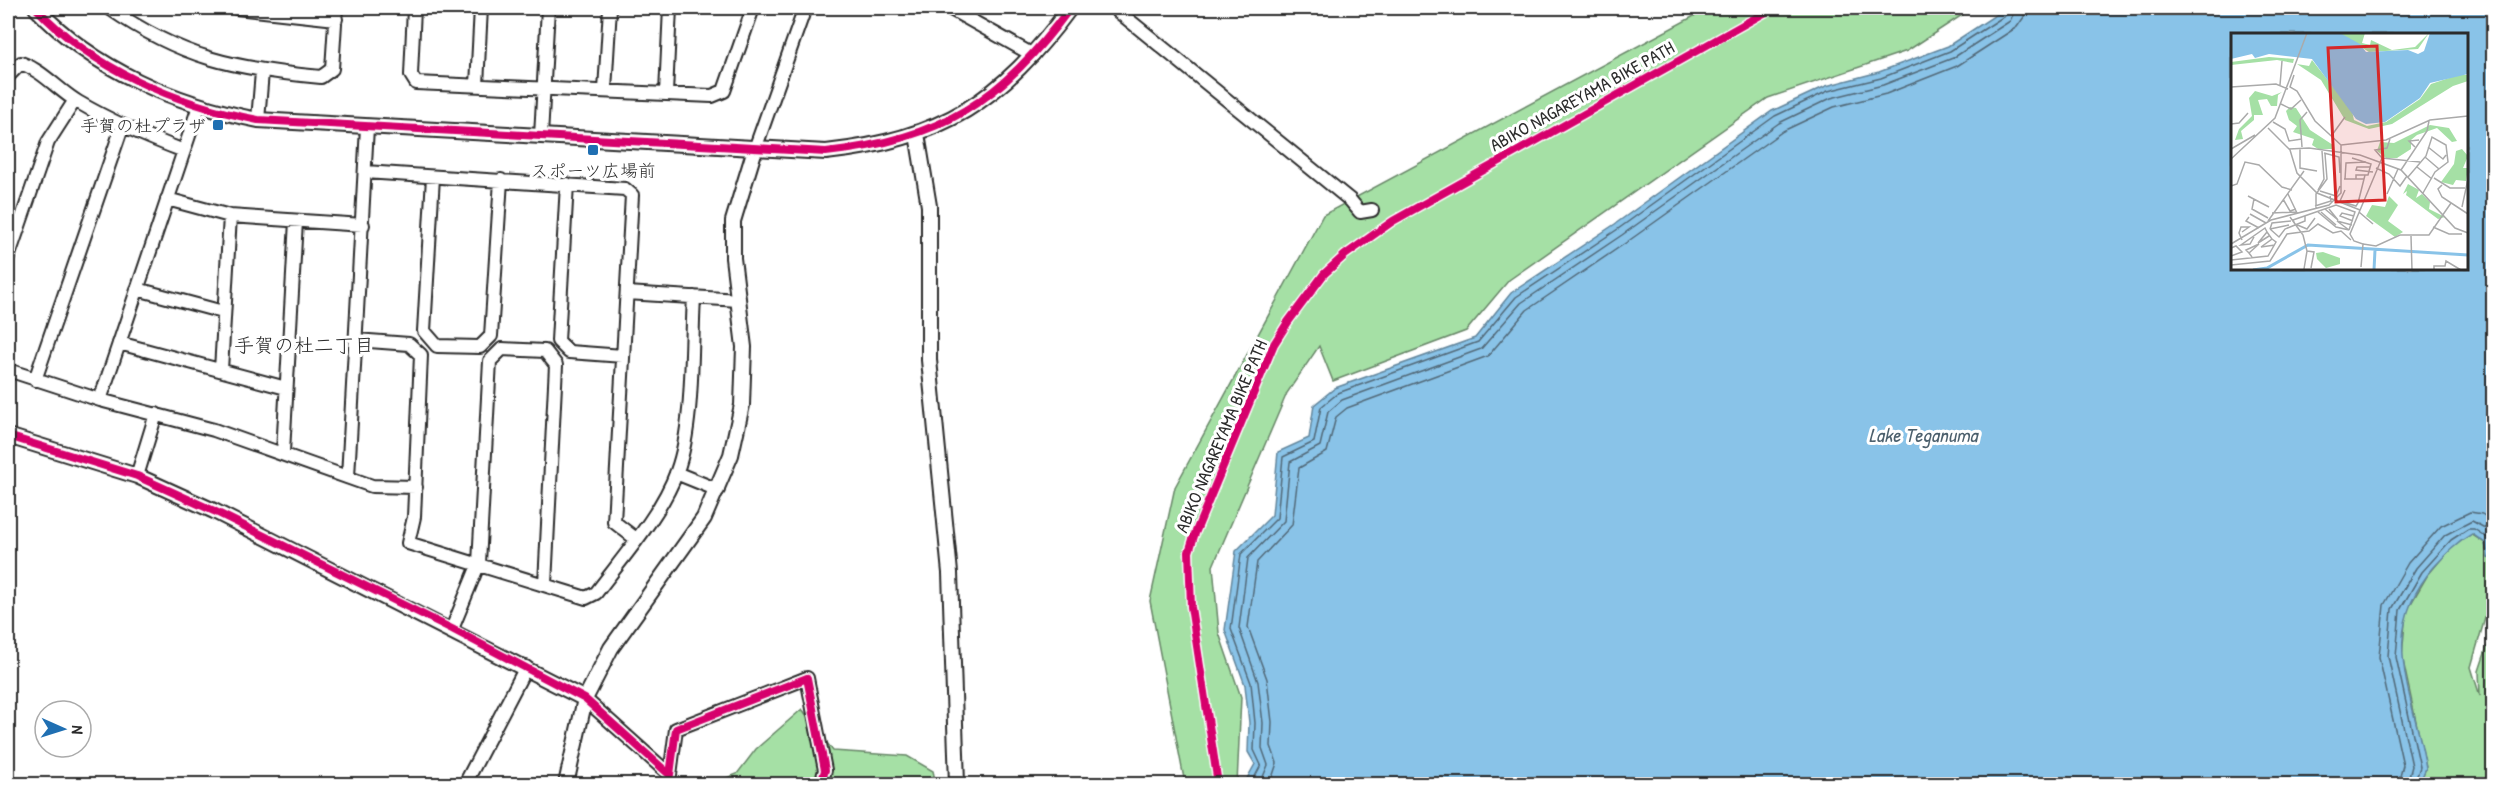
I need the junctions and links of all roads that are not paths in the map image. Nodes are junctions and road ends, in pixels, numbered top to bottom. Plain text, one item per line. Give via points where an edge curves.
1 (36, 8) edge
2 (109, 8) edge
3 (236, 8) edge
4 (414, 8) edge
5 (481, 8) edge
6 (548, 8) edge
7 (610, 8) edge
8 (670, 8) edge
9 (753, 8) edge
10 (805, 8) edge
11 (949, 8) edge
12 (1070, 8) edge
13 (1114, 8) edge
14 (266, 10) edge
15 (336, 13) edge
16 (1033, 55) junction
17 (262, 72) junction
18 (8, 76) edge
19 (477, 85) junction
20 (544, 89) junction
21 (605, 90) junction
22 (666, 93) junction
23 (75, 100) junction
24 (199, 106) junction
25 (258, 120) junction
26 (122, 127) junction
27 (367, 127) junction
28 (917, 134) junction
29 (541, 136) junction
30 (755, 149) junction
31 (184, 151) junction
32 (365, 172) junction
33 (433, 177) junction
34 (501, 180) junction
35 (567, 184) junction
36 (166, 199) junction
37 (1372, 210) dead end
38 (230, 216) junction
39 (296, 221) junction
40 (363, 225) junction
41 (8, 258) edge
42 (137, 289) junction
43 (627, 293) junction
44 (694, 297) junction
45 (739, 300) junction
46 (223, 312) junction
47 (356, 340) junction
48 (119, 343) junction
49 (623, 357) junction
50 (8, 370) edge
51 (221, 370) junction
52 (35, 380) junction
53 (286, 388) junction
54 (100, 400) junction
55 (156, 414) junction
56 (8, 436) edge
57 (283, 452) junction
58 (676, 473) junction
59 (137, 476) junction
60 (348, 477) junction
61 (416, 487) junction
62 (718, 490) junction
63 (636, 539) junction
64 (479, 563) junction
65 (545, 584) junction
66 (452, 629) junction
67 (526, 667) junction
68 (585, 699) junction
69 (669, 780) edge
70 (465, 784) edge
71 (566, 784) edge
72 (821, 784) edge
73 (957, 784) edge

1 - 24 street via 77,44 109,65 147,86
2 - 17 street via 170,45 213,61
3 - 14 street
4 - 19 street via 411,75 417,82
5 - 19 street
6 - 20 street
7 - 21 street
8 - 22 street
9 - 22 street via 724,91 712,96
10 - 30 street
11 - 16 street
12 - 16 street
13 - 37 street via 1360,212
14 - 15 street
15 - 17 street via 332,69 328,73 321,77
16 - 28 street via 972,108
17 - 25 street
18 - 23 street via 21,63
19 - 20 street
20 - 21 street
20 - 29 street
21 - 22 street
23 - 26 street
23 - 41 street via 48,142
24 - 25 street
24 - 31 street
25 - 27 street
26 - 31 street
26 - 52 street
27 - 29 street
27 - 32 street
28 - 30 street via 826,152
28 - 73 street via 929,207 929,360 950,573
29 - 30 street
30 - 45 street via 733,221
31 - 36 street
32 - 33 street
32 - 40 street
33 - 34 street
33 - 34 street via 424,331 437,346 480,347 491,336
34 - 35 street
35 - 43 street via 625,189 632,195
35 - 49 street via 558,341 569,352
36 - 38 street
36 - 42 street
38 - 39 street
38 - 46 street
39 - 40 street
39 - 53 street
40 - 47 street
42 - 46 street
42 - 48 street
43 - 44 street
43 - 49 street
44 - 45 street
44 - 58 street via 686,438
45 - 62 street via 744,347 742,405 731,455
46 - 51 street
47 - 60 street
47 - 61 street via 409,344 422,355
48 - 51 street
48 - 54 street
49 - 63 street via 615,522
50 - 52 street
51 - 53 street
52 - 54 street
53 - 57 street
54 - 55 street
55 - 57 street
55 - 59 street
56 - 59 street
57 - 60 street
58 - 62 street
58 - 63 street
59 - 66 street
60 - 61 street via 372,486
61 - 64 street via 408,543
62 - 68 street via 688,541 611,648
63 - 65 street via 596,593 586,598
64 - 65 street
64 - 65 street via 490,361 502,349 545,351 556,365
64 - 66 street
66 - 67 street
67 - 68 street
67 - 70 street
68 - 69 street
68 - 71 street
69 - 72 street via 676,729 807,678 825,770

